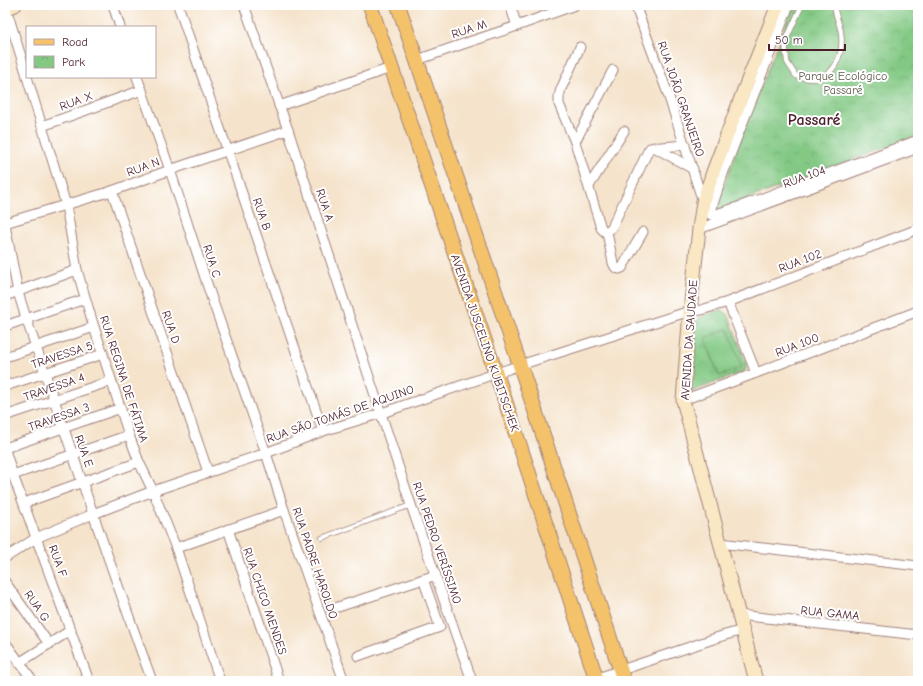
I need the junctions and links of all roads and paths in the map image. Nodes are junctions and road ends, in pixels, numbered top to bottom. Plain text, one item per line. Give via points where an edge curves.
1 (113, 5) edge
2 (178, 5) edge
3 (244, 5) edge
4 (370, 5) edge
5 (398, 5) edge
6 (510, 5) edge
7 (575, 5) edge
8 (636, 5) edge
9 (778, 5) edge
10 (789, 5) edge
11 (802, 5) edge
12 (834, 5) edge
13 (9, 7) edge
14 (120, 26) edge
15 (517, 26) junction
16 (580, 47) dead end
17 (417, 60) junction
18 (391, 68) junction
19 (613, 70) dead end
20 (26, 71) edge
21 (28, 78) edge
22 (137, 78) edge
23 (142, 90) junction
24 (279, 106) junction
25 (42, 126) junction
26 (288, 130) junction
27 (624, 131) dead end
28 (918, 140) edge
29 (575, 142) junction
30 (685, 145) junction
31 (654, 147) junction
32 (918, 148) edge
33 (228, 150) junction
34 (693, 169) junction
35 (170, 170) junction
36 (588, 186) junction
37 (112, 191) junction
38 (703, 202) junction
39 (66, 205) junction
40 (5, 224) edge
41 (699, 229) junction
42 (918, 229) edge
43 (607, 232) junction
44 (643, 232) dead end
45 (77, 270) junction
46 (18, 292) junction
47 (5, 296) edge
48 (85, 299) junction
49 (728, 302) junction
50 (690, 311) junction
51 (918, 311) edge
52 (26, 318) junction
53 (5, 326) edge
54 (94, 327) junction
55 (36, 346) junction
56 (103, 354) junction
57 (5, 357) edge
58 (520, 365) junction
59 (45, 373) junction
60 (496, 374) junction
61 (756, 374) junction
62 (111, 381) junction
63 (5, 386) edge
64 (54, 400) junction
65 (683, 400) junction
66 (121, 408) junction
67 (382, 413) junction
68 (5, 416) edge
69 (63, 428) junction
70 (323, 432) junction
71 (129, 436) junction
72 (5, 449) edge
73 (266, 452) junction
74 (72, 454) junction
75 (140, 462) junction
76 (208, 472) junction
77 (13, 475) junction
78 (82, 481) junction
79 (154, 491) junction
80 (24, 503) junction
81 (411, 505) junction
82 (284, 510) junction
83 (93, 514) junction
84 (228, 529) junction
85 (36, 538) junction
86 (322, 538) dead end
87 (720, 543) junction
88 (176, 548) junction
89 (5, 558) edge
90 (918, 566) edge
91 (436, 575) junction
92 (423, 579) junction
93 (5, 582) edge
94 (338, 606) dead end
95 (739, 615) junction
96 (71, 630) junction
97 (743, 630) junction
98 (918, 635) edge
99 (5, 642) edge
100 (49, 644) junction
101 (358, 656) dead end
102 (19, 663) junction
103 (622, 676) edge
104 (594, 680) edge
105 (33, 681) edge
106 (89, 681) edge
107 (152, 681) edge
108 (220, 681) edge
109 (279, 681) edge
110 (344, 681) edge
111 (472, 681) edge
112 (756, 681) edge

1 - 14 street
2 - 33 street, RUA B
3 - 24 street, RUA A
4 - 18 main road, AVENIDA JUSCELINO KUBITSCHEK
5 - 17 main road, AVENIDA JUSCELINO KUBITSCHEK
6 - 15 street
7 - 15 street, RUA M
8 - 30 street, RUA JOÃO GRANJEIRO
9 - 38 street, AVENIDA DA SAUDADE via 738,104
10 - 28 street via 725,168 712,204 711,215
11 - 12 lane via 785,42 787,62 796,76 812,79 824,76 836,65 841,52 841,33
13 - 20 street, RUA REGINA DE FÁTIMA
15 - 17 street, RUA M
16 - 29 street via 558,96
17 - 58 main road, AVENIDA JUSCELINO KUBITSCHEK
18 - 24 street
18 - 60 main road, AVENIDA JUSCELINO KUBITSCHEK
19 - 29 street
21 - 25 street, RUA REGINA DE FÁTIMA
22 - 23 street, RUA C
23 - 25 street, RUA X
23 - 35 street, RUA C
24 - 26 street, RUA A
25 - 39 street, RUA REGINA DE FÁTIMA
26 - 33 street, RUA N
26 - 67 street, RUA A
27 - 36 street
29 - 36 street
30 - 31 street
30 - 34 street, RUA JOÃO GRANJEIRO
31 - 34 street
31 - 43 street via 648,151 612,227
32 - 41 street, RUA 104
33 - 35 street, RUA N
33 - 70 street, RUA B
34 - 38 street, RUA JOÃO GRANJEIRO
35 - 37 street, RUA N
35 - 73 street, RUA C via 214,306
36 - 43 street via 601,228
37 - 39 street, RUA N
37 - 76 street, RUA D
38 - 41 street, AVENIDA DA SAUDADE
39 - 40 street, RUA N
39 - 45 street, RUA REGINA DE FÁTIMA
40 - 46 street, RUA E
41 - 50 street, AVENIDA DA SAUDADE
42 - 49 street, RUA 102
43 - 44 street via 613,263 619,269
45 - 46 street
45 - 48 street, RUA REGINA DE FÁTIMA
46 - 47 street
46 - 52 street, RUA E
48 - 52 street
48 - 54 street, RUA REGINA DE FÁTIMA
49 - 50 street, RUA 102
49 - 61 street
50 - 58 street, RUA SÃO TOMÁS DE AQUINO
50 - 65 street, AVENIDA DA SAUDADE
51 - 61 street, RUA 100
52 - 53 street
52 - 55 street, RUA E
54 - 55 street
54 - 56 street, RUA REGINA DE FÁTIMA
55 - 57 street
55 - 59 street, RUA E
56 - 59 street, TRAVESSA 5
56 - 62 street, RUA REGINA DE FÁTIMA
58 - 60 street, RUA SÃO TOMÁS DE AQUINO
58 - 103 main road, AVENIDA JUSCELINO KUBITSCHEK
59 - 63 street, TRAVESSA 5
59 - 64 street, RUA E
60 - 67 street, RUA SÃO TOMÁS DE AQUINO
60 - 104 main road, AVENIDA JUSCELINO KUBITSCHEK
61 - 65 street, RUA 100
62 - 64 street, TRAVESSA 4
62 - 66 street, RUA REGINA DE FÁTIMA
64 - 68 street, TRAVESSA 4
64 - 69 street, RUA E
65 - 87 street, AVENIDA DA SAUDADE
66 - 69 street, TRAVESSA 3
66 - 71 street, RUA REGINA DE FÁTIMA
67 - 70 street, RUA SÃO TOMÁS DE AQUINO
67 - 81 street, RUA PEDRO VERÍSSIMO
69 - 72 street, TRAVESSA 3
69 - 74 street, RUA E
70 - 73 street, RUA SÃO TOMÁS DE AQUINO
71 - 74 street
71 - 75 street, RUA REGINA DE FÁTIMA
72 - 77 street, RUA F
73 - 76 street, RUA SÃO TOMÁS DE AQUINO
73 - 82 street, RUA PADRE HAROLDO
74 - 77 street
74 - 78 street, RUA E
75 - 78 street
75 - 79 street, RUA REGINA DE FÁTIMA
76 - 79 street, RUA SÃO TOMÁS DE AQUINO
77 - 80 street, RUA F
78 - 80 street
78 - 83 street, RUA E
79 - 83 street, RUA SÃO TOMÁS DE AQUINO
79 - 88 street, RUA REGINA DE FÁTIMA
80 - 85 street, RUA F
81 - 86 lane
81 - 91 street, RUA PEDRO VERÍSSIMO
82 - 84 street
82 - 110 street, RUA PADRE HAROLDO
83 - 85 street, RUA SÃO TOMÁS DE AQUINO
83 - 107 street, RUA E
84 - 88 street
84 - 109 street, RUA CHICO MENDES
85 - 89 street, RUA SÃO TOMÁS DE AQUINO
85 - 96 street, RUA F
87 - 90 street
87 - 95 street, AVENIDA DA SAUDADE
88 - 108 street, RUA REGINA DE FÁTIMA
91 - 92 street
91 - 111 street, RUA PEDRO VERÍSSIMO
92 - 94 street
92 - 101 street via 440,627
93 - 100 street, RUA G
95 - 97 street, AVENIDA DA SAUDADE
95 - 98 street, RUA GAMA
96 - 100 street
96 - 106 street, RUA F
97 - 103 street
97 - 112 street, AVENIDA DA SAUDADE
99 - 102 street
100 - 102 street
102 - 105 street
103 - 104 street

